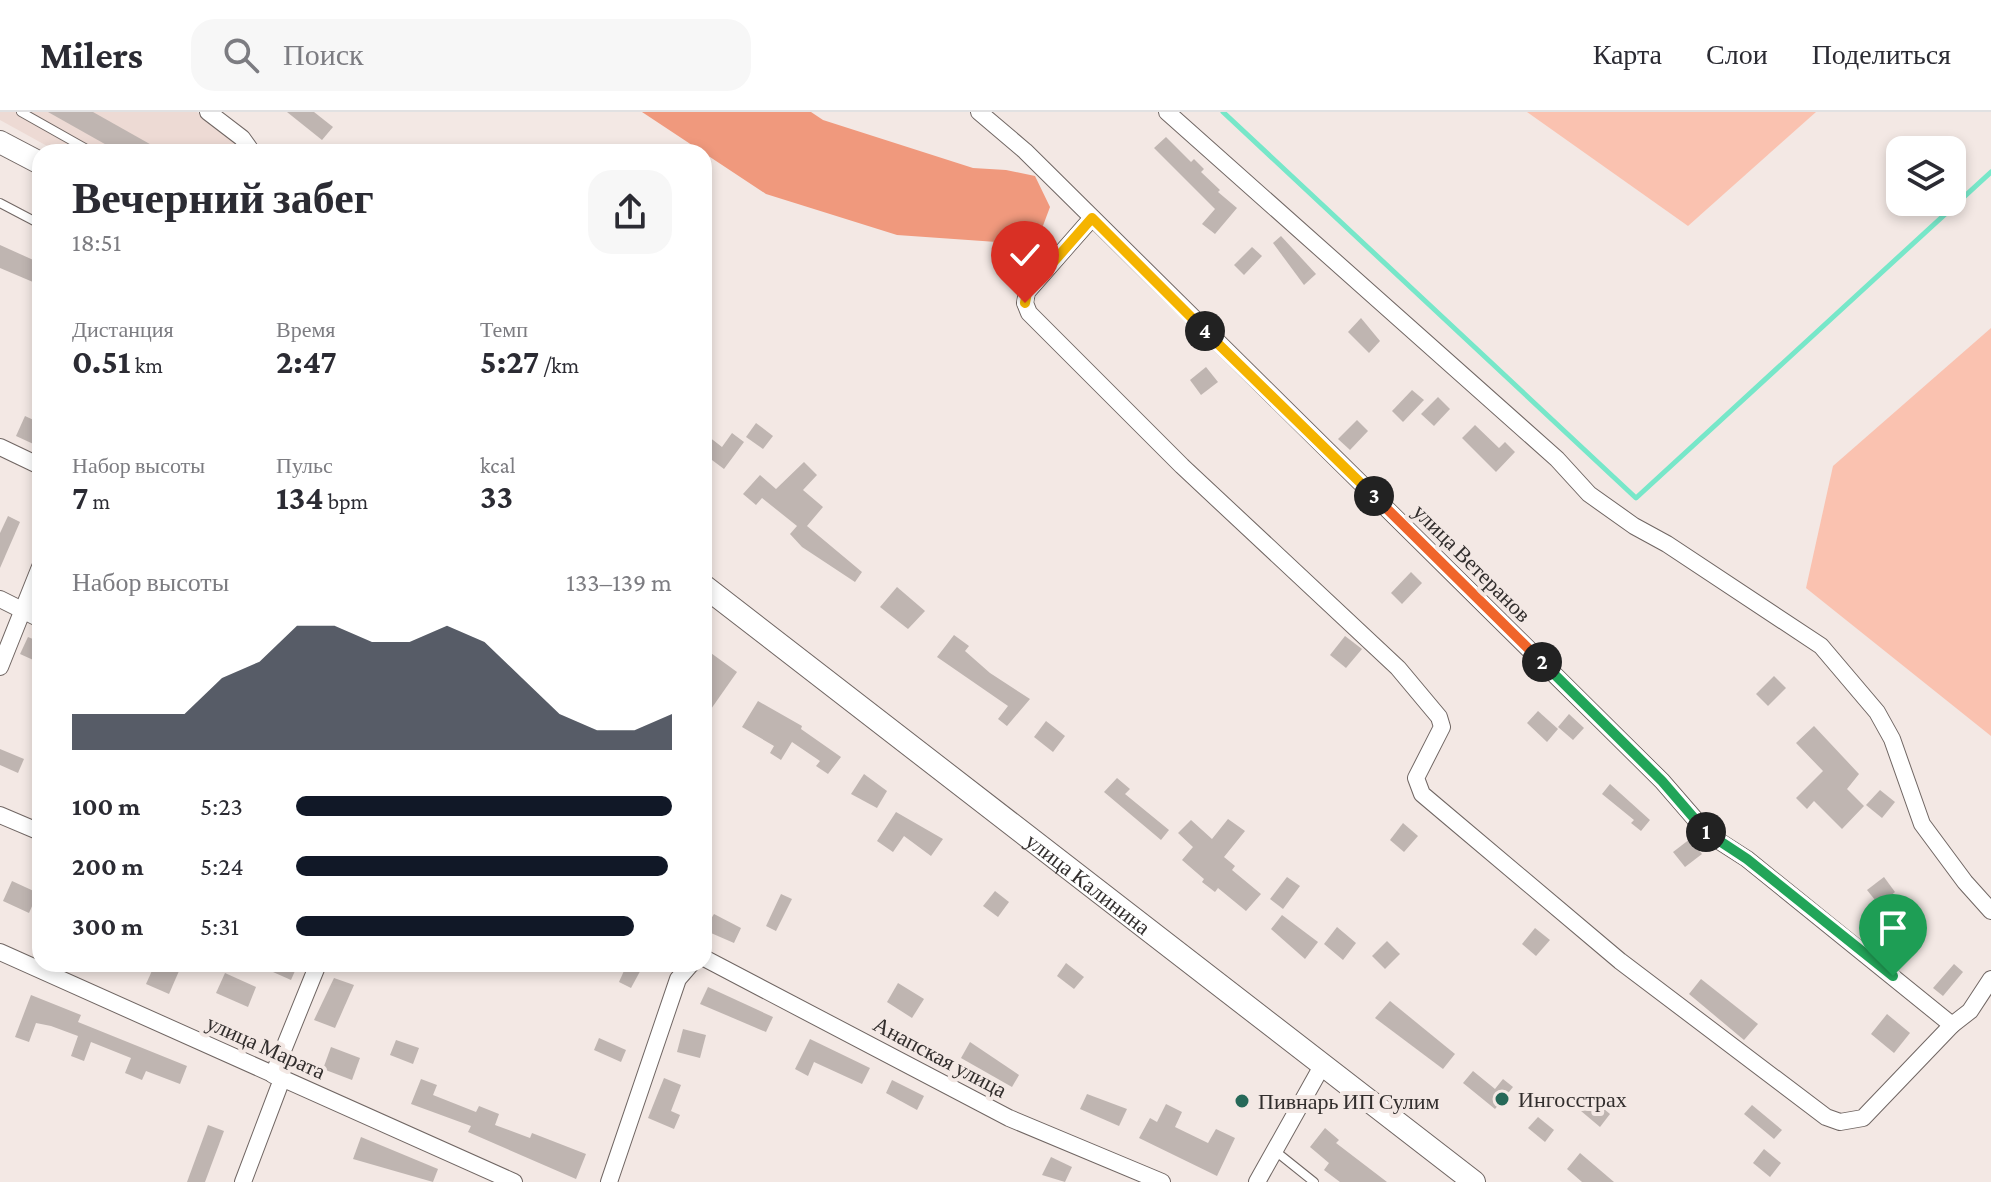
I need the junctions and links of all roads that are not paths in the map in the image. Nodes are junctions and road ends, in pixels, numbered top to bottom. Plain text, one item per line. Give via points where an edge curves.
1 (21, 112) edge
2 (208, 112) edge
3 (979, 112) edge
4 (1167, 112) edge
5 (0, 142) edge
6 (78, 144) edge
7 (246, 144) edge
8 (32, 159) edge
9 (0, 203) edge
10 (1092, 218) junction
11 (32, 220) edge
12 (0, 447) edge
13 (32, 462) edge
14 (32, 588) edge
15 (712, 592) edge
16 (0, 599) edge
17 (23, 611) junction
18 (32, 615) edge
19 (0, 667) edge
20 (0, 815) edge
21 (32, 829) edge
22 (1991, 911) edge
23 (0, 952) edge
24 (712, 962) edge
25 (32, 966) edge
26 (44, 972) edge
27 (315, 972) edge
28 (684, 972) edge
29 (1991, 979) edge
30 (1952, 1025) junction
31 (1322, 1066) junction
32 (277, 1077) junction
33 (1274, 1150) junction
34 (243, 1182) edge
35 (514, 1182) edge
36 (609, 1182) edge
37 (1162, 1182) edge
38 (1257, 1182) edge
39 (1314, 1182) edge
40 (1474, 1182) edge

1 - 6 lane
2 - 7 street
3 - 10 street, улица Ветеранов
4 - 22 street via 1557,459 1589,494 1821,646 1877,712 1922,824
5 - 8 main road
9 - 11 lane
10 - 30 street, улица Ветеранов via 1662,781 1708,834
10 - 30 street via 1027,292 1029,313 1182,466 1398,668 1431,707 1442,727 1419,768 1417,786 1422,794 1620,961 1826,1117 1840,1122 1863,1118
12 - 13 street
14 - 17 street
15 - 31 main road, улица Калинина
16 - 17 street
17 - 18 street
17 - 19 street
20 - 21 street
23 - 25 street, улица Марата
24 - 37 street, Анапская улица via 1009,1118
26 - 32 street, улица Марата
27 - 32 street
28 - 36 street
29 - 30 street via 1970,1011
31 - 33 street
31 - 40 main road, улица Калинина
32 - 34 street
32 - 35 street, улица Марата
33 - 38 street
33 - 39 lane

